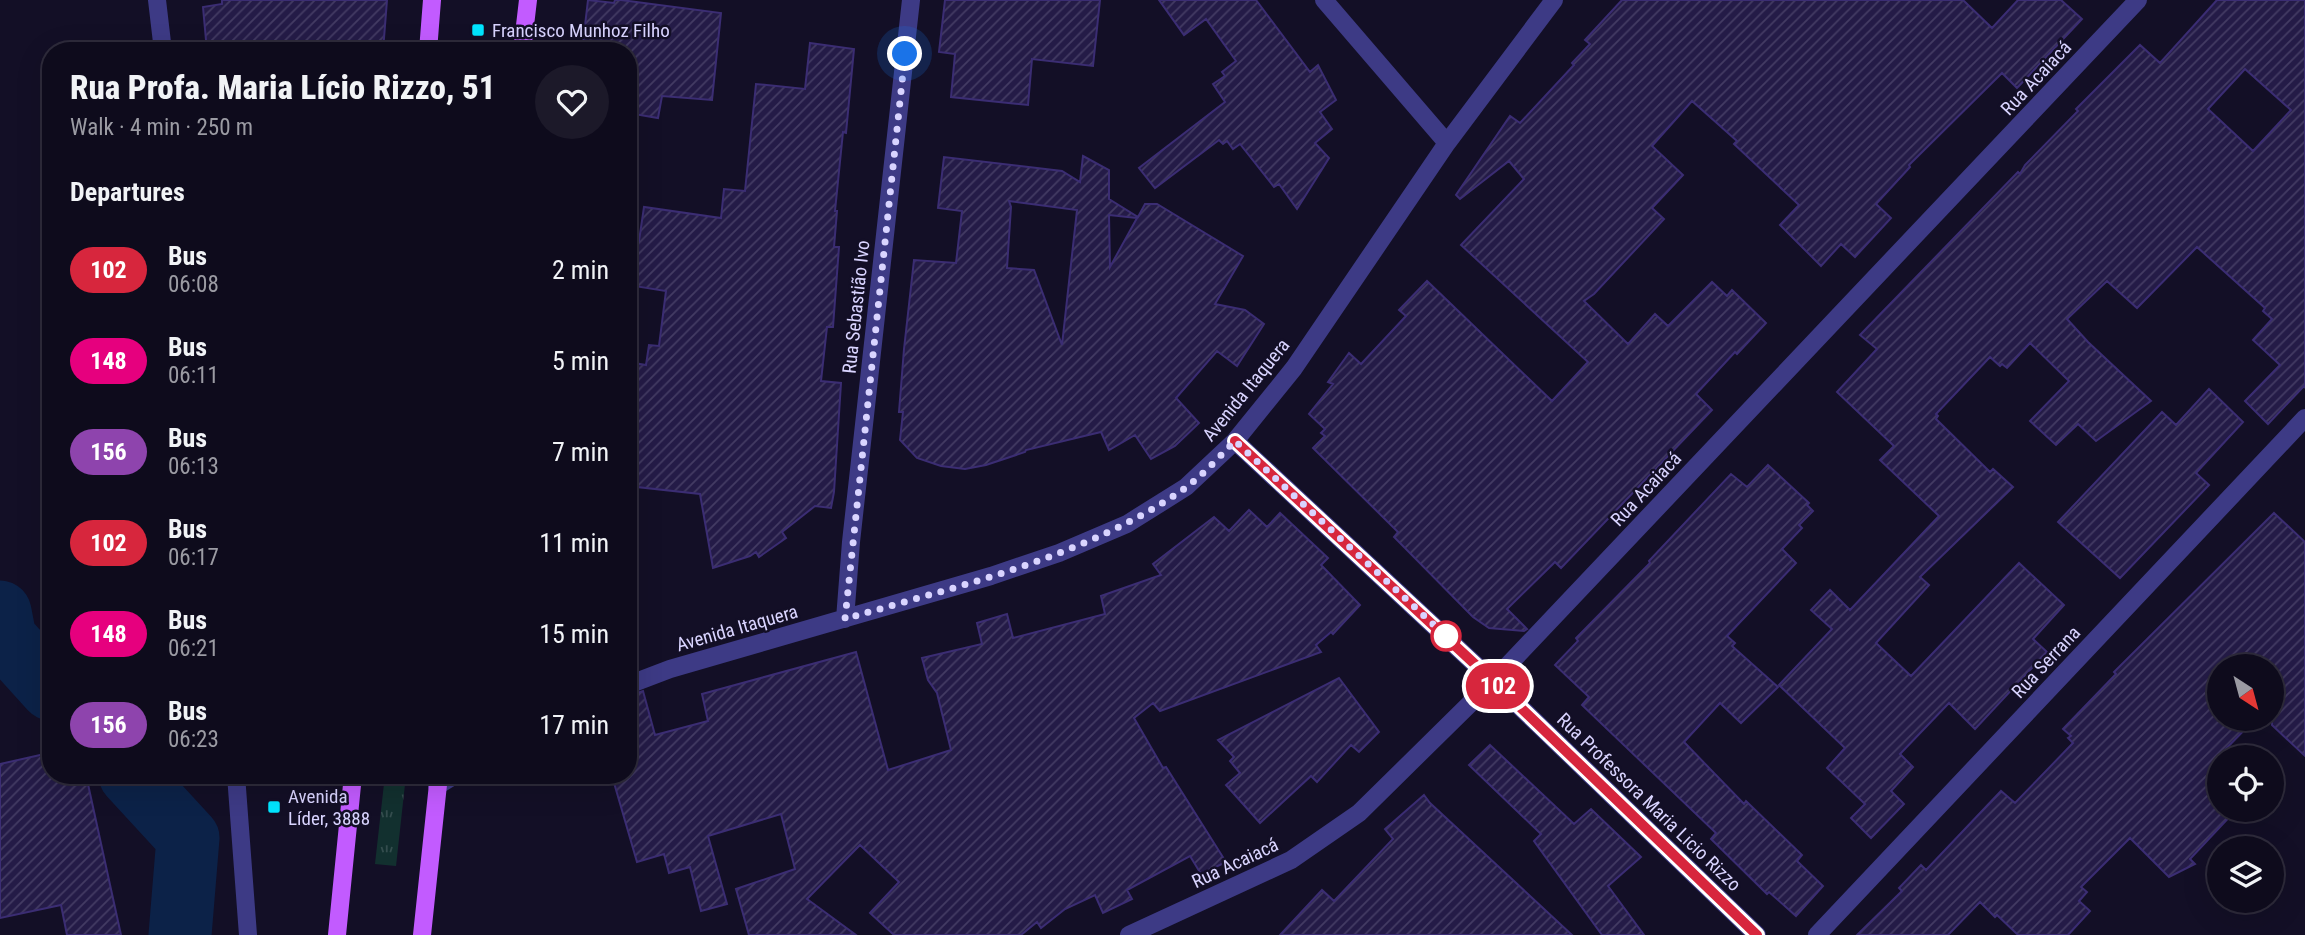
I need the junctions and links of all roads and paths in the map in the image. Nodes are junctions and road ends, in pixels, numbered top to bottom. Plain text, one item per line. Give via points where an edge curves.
1 (157, 0) edge
2 (432, 0) edge
3 (528, 0) edge
4 (911, 0) edge
5 (1324, 0) edge
6 (1554, 0) edge
7 (2138, 0) edge
8 (162, 42) edge
9 (429, 42) edge
10 (523, 42) edge
11 (1447, 143) junction
12 (2305, 418) edge
13 (1235, 441) junction
14 (845, 619) junction
15 (1493, 681) junction
16 (637, 682) edge
17 (237, 784) edge
18 (352, 784) edge
19 (438, 784) edge
20 (248, 935) edge
21 (337, 935) edge
22 (422, 935) edge
23 (1129, 935) edge
24 (1757, 935) edge
25 (1817, 935) edge

1 - 8 street
2 - 9 main road
3 - 10 main road
4 - 14 street, Rua Sebastião Ivo
5 - 11 street
6 - 11 street, Avenida Itaquera
7 - 15 street, Rua Acaiacá
11 - 13 street, Avenida Itaquera via 1294,368
12 - 25 street, Rua Serrana
13 - 14 street, Avenida Itaquera via 1186,487 1127,524 991,576
13 - 15 street, Rua Professora Maria Licio Rizzo
14 - 16 street, Avenida Itaquera
15 - 23 street, Rua Acaiacá via 1359,813 1291,860
15 - 24 street, Rua Professora Maria Licio Rizzo
17 - 20 street
18 - 21 main road
19 - 22 main road

